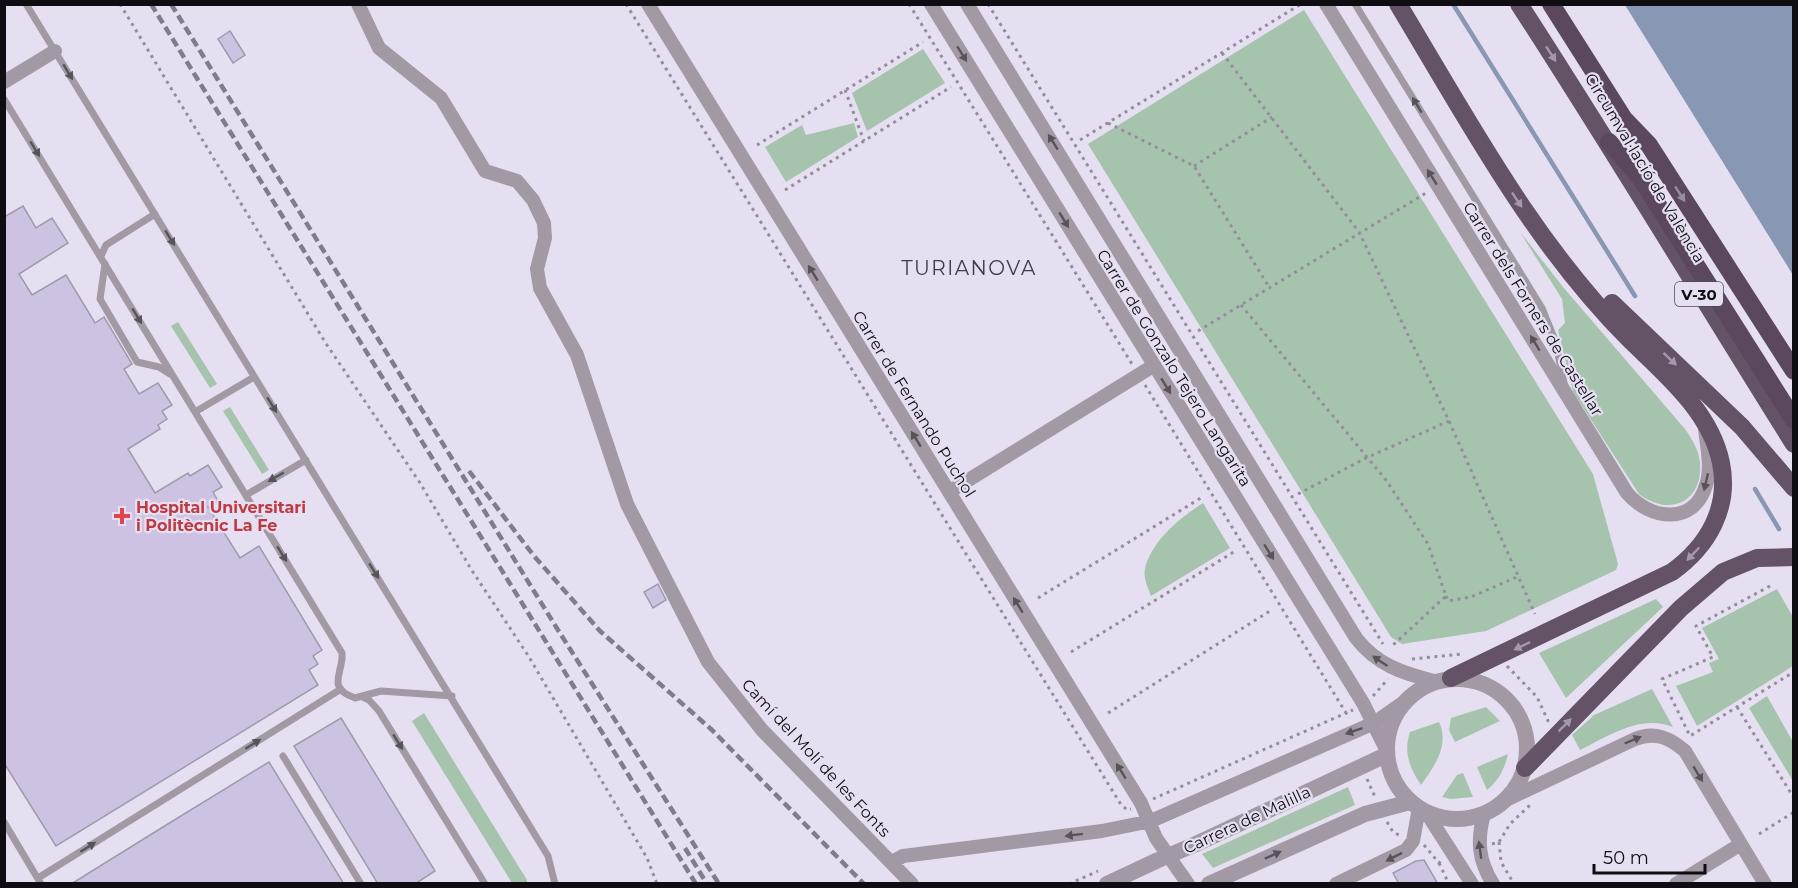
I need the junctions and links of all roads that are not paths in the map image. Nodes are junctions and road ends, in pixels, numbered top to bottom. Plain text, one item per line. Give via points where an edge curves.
1 (26, 4) edge
2 (358, 4) edge
3 (648, 4) edge
4 (931, 4) edge
5 (967, 4) edge
6 (1326, 4) edge
7 (1355, 4) edge
8 (1398, 4) edge
9 (1520, 4) edge
10 (1551, 4) edge
11 (1566, 4) edge
12 (55, 51) junction
13 (4, 82) edge
14 (4, 99) edge
15 (1609, 142) junction
16 (1649, 145) junction
17 (154, 214) junction
18 (1538, 230) junction
19 (101, 256) junction
20 (105, 264) junction
21 (1153, 366) junction
22 (1794, 371) edge
23 (173, 376) junction
24 (254, 377) junction
25 (1568, 397) junction
26 (195, 412) junction
27 (1794, 420) edge
28 (1704, 424) junction
29 (1794, 444) edge
30 (306, 460) junction
31 (1794, 488) edge
32 (949, 492) junction
33 (246, 495) junction
34 (1794, 558) edge
35 (1443, 680) junction
36 (341, 689) junction
37 (452, 696) junction
38 (363, 697) junction
39 (1404, 702) junction
40 (1374, 723) junction
41 (1386, 752) junction
42 (283, 756) dead end
43 (1525, 768) junction
44 (1504, 801) junction
45 (1418, 807) junction
46 (1484, 814) junction
47 (1151, 821) junction
48 (4, 822) edge
49 (1741, 844) junction
50 (892, 862) junction
51 (1111, 876) edge
52 (40, 881) edge
53 (1215, 881) edge
54 (361, 884) edge
55 (485, 884) edge
56 (555, 884) edge
57 (912, 884) edge
58 (1188, 884) edge
59 (1336, 884) edge
60 (1472, 884) edge
61 (1492, 884) edge
62 (1676, 884) edge
63 (1765, 884) edge

1 - 12 lane
2 - 50 street, Camí del Molí de les Fonts via 379,48 441,98 485,171 517,181 532,200 544,223 545,238 537,269 540,288 577,355 627,504 708,662 762,730
32 -> 3 street, Carrer de Fernando Puchol
4 -> 21 street, Carrer de Gonzalo Tejero Langarita
35 -> 5 street, Carrer de Gonzalo Tejero Langarita via 1394,670 1356,638
25 -> 6 street, Carrer dels Forners de Castellar
25 -> 7 lane via 1556,340 1542,308
8 -> 18 highway
9 -> 15 highway, Circumval·lació de València / V-30
10 - 16 highway, Circumval·lació de València / V-30 via 1624,119
11 - 16 highway
12 - 13 street
12 -> 17 lane
14 -> 19 lane
15 - 27 highway via 1640,177
15 - 29 highway, Circumval·lació de València / V-30 via 1634,189
16 -> 22 highway, Circumval·lació de València / V-30
17 - 19 lane via 106,245
17 -> 24 lane
18 - 28 highway via 1623,332 1674,383
18 -> 31 highway via 1561,245 1617,309 1742,427
19 - 20 lane
20 -> 23 lane
20 - 23 lane via 103,306 137,362
21 - 32 street
21 -> 40 street, Carrer de Gonzalo Tejero Langarita
23 - 26 lane
24 - 26 lane
24 -> 30 lane
28 -> 25 street, Carrer dels Forners de Castellar via 1707,485 1694,504 1680,512 1655,514 1637,505 1627,493
26 - 33 lane
28 -> 35 highway via 1721,461 1722,489 1717,518 1697,552 1672,572
30 -> 33 lane
30 -> 37 lane
47 -> 32 street, Carrer de Fernando Puchol
33 -> 36 lane via 342,653 337,680
43 -> 34 highway via 1681,608 1723,572 1757,558
35 - 39 street via 1418,690
35 - 43 street via 1474,680 1494,689 1511,704 1522,723 1527,745
36 - 38 lane via 348,695
52 -> 36 lane
37 - 38 lane via 381,691
37 - 56 lane via 548,856
38 -> 55 lane via 379,711
39 - 40 street
39 - 41 street via 1391,724
40 - 41 street, Carrer de Gonzalo Tejero Langarita
40 -> 47 street
41 - 45 street via 1398,788
41 - 51 street, Carrera de Malilla, bridge via 1362,767 1196,844
42 - 54 lane
43 - 44 street
44 - 46 street
44 -> 49 street via 1635,739 1657,735 1685,751
45 - 46 street via 1445,818 1465,819
53 -> 45 street via 1380,809
45 -> 59 street via 1413,841 1400,855
45 - 60 street
61 -> 46 street via 1479,846
47 -> 50 street via 1102,831 903,856
47 - 58 street, Carrer de Fernando Puchol via 1156,838
48 - 52 lane
49 - 62 street
49 - 63 street
50 - 57 street, Camí del Molí de les Fonts

